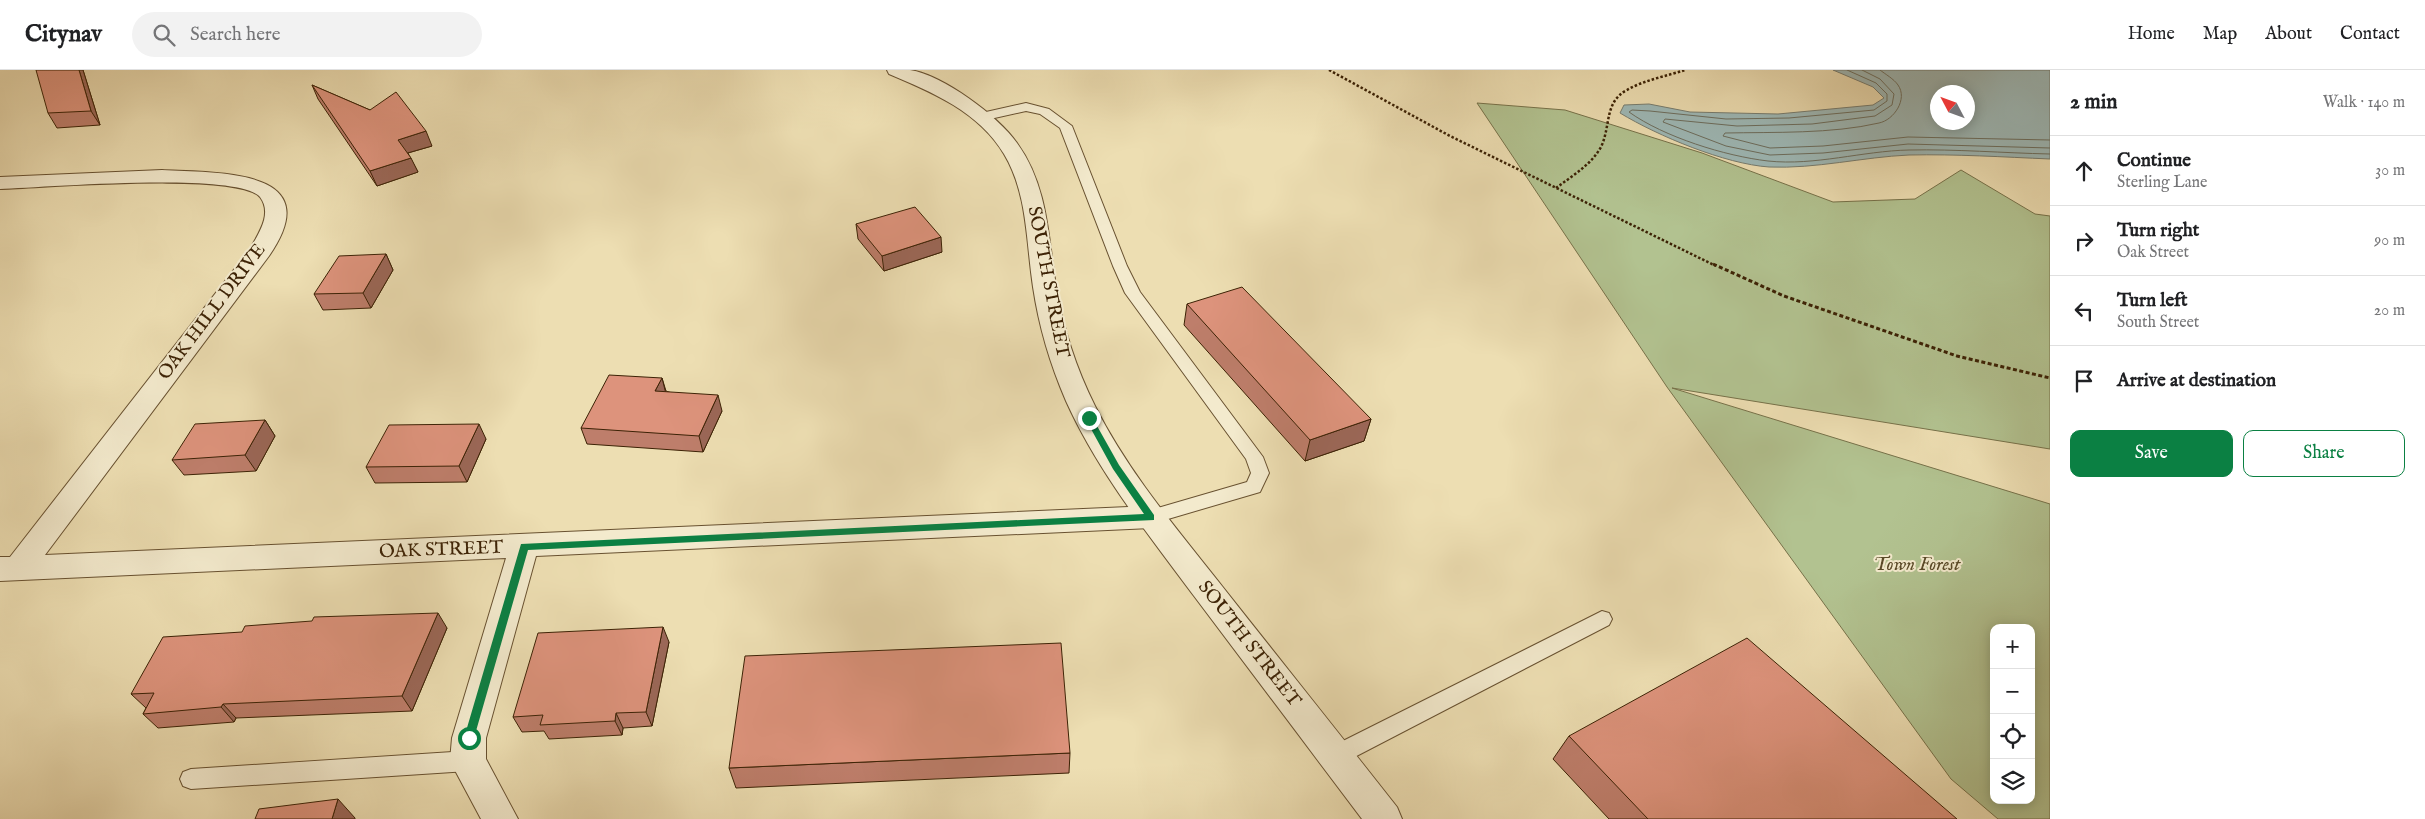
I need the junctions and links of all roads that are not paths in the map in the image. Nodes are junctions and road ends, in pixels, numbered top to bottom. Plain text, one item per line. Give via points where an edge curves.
1 (896, 70) edge
2 (981, 117) junction
3 (0, 183) edge
4 (1151, 517) junction
5 (524, 547) junction
6 (9, 568) edge
7 (1602, 619) dead end
8 (1335, 756) junction
9 (468, 761) junction
10 (191, 778) dead end
11 (500, 819) edge
12 (1384, 819) edge

1 - 2 street, SOUTH STREET via 969,107
2 - 4 street, SOUTH STREET via 1019,161 1030,194 1052,322 1065,367 1116,467
2 - 4 lane via 1024,106 1051,113 1066,126 1133,293 1254,457 1260,473 1254,487
3 - 6 street, OAK HILL DRIVE via 162,176 234,180 266,191 274,203 277,217 261,251
4 - 5 street, OAK STREET
4 - 8 street, SOUTH STREET
5 - 6 street, OAK STREET
5 - 9 street via 469,738
7 - 8 lane
8 - 12 street, SOUTH STREET
9 - 10 lane
9 - 11 street

